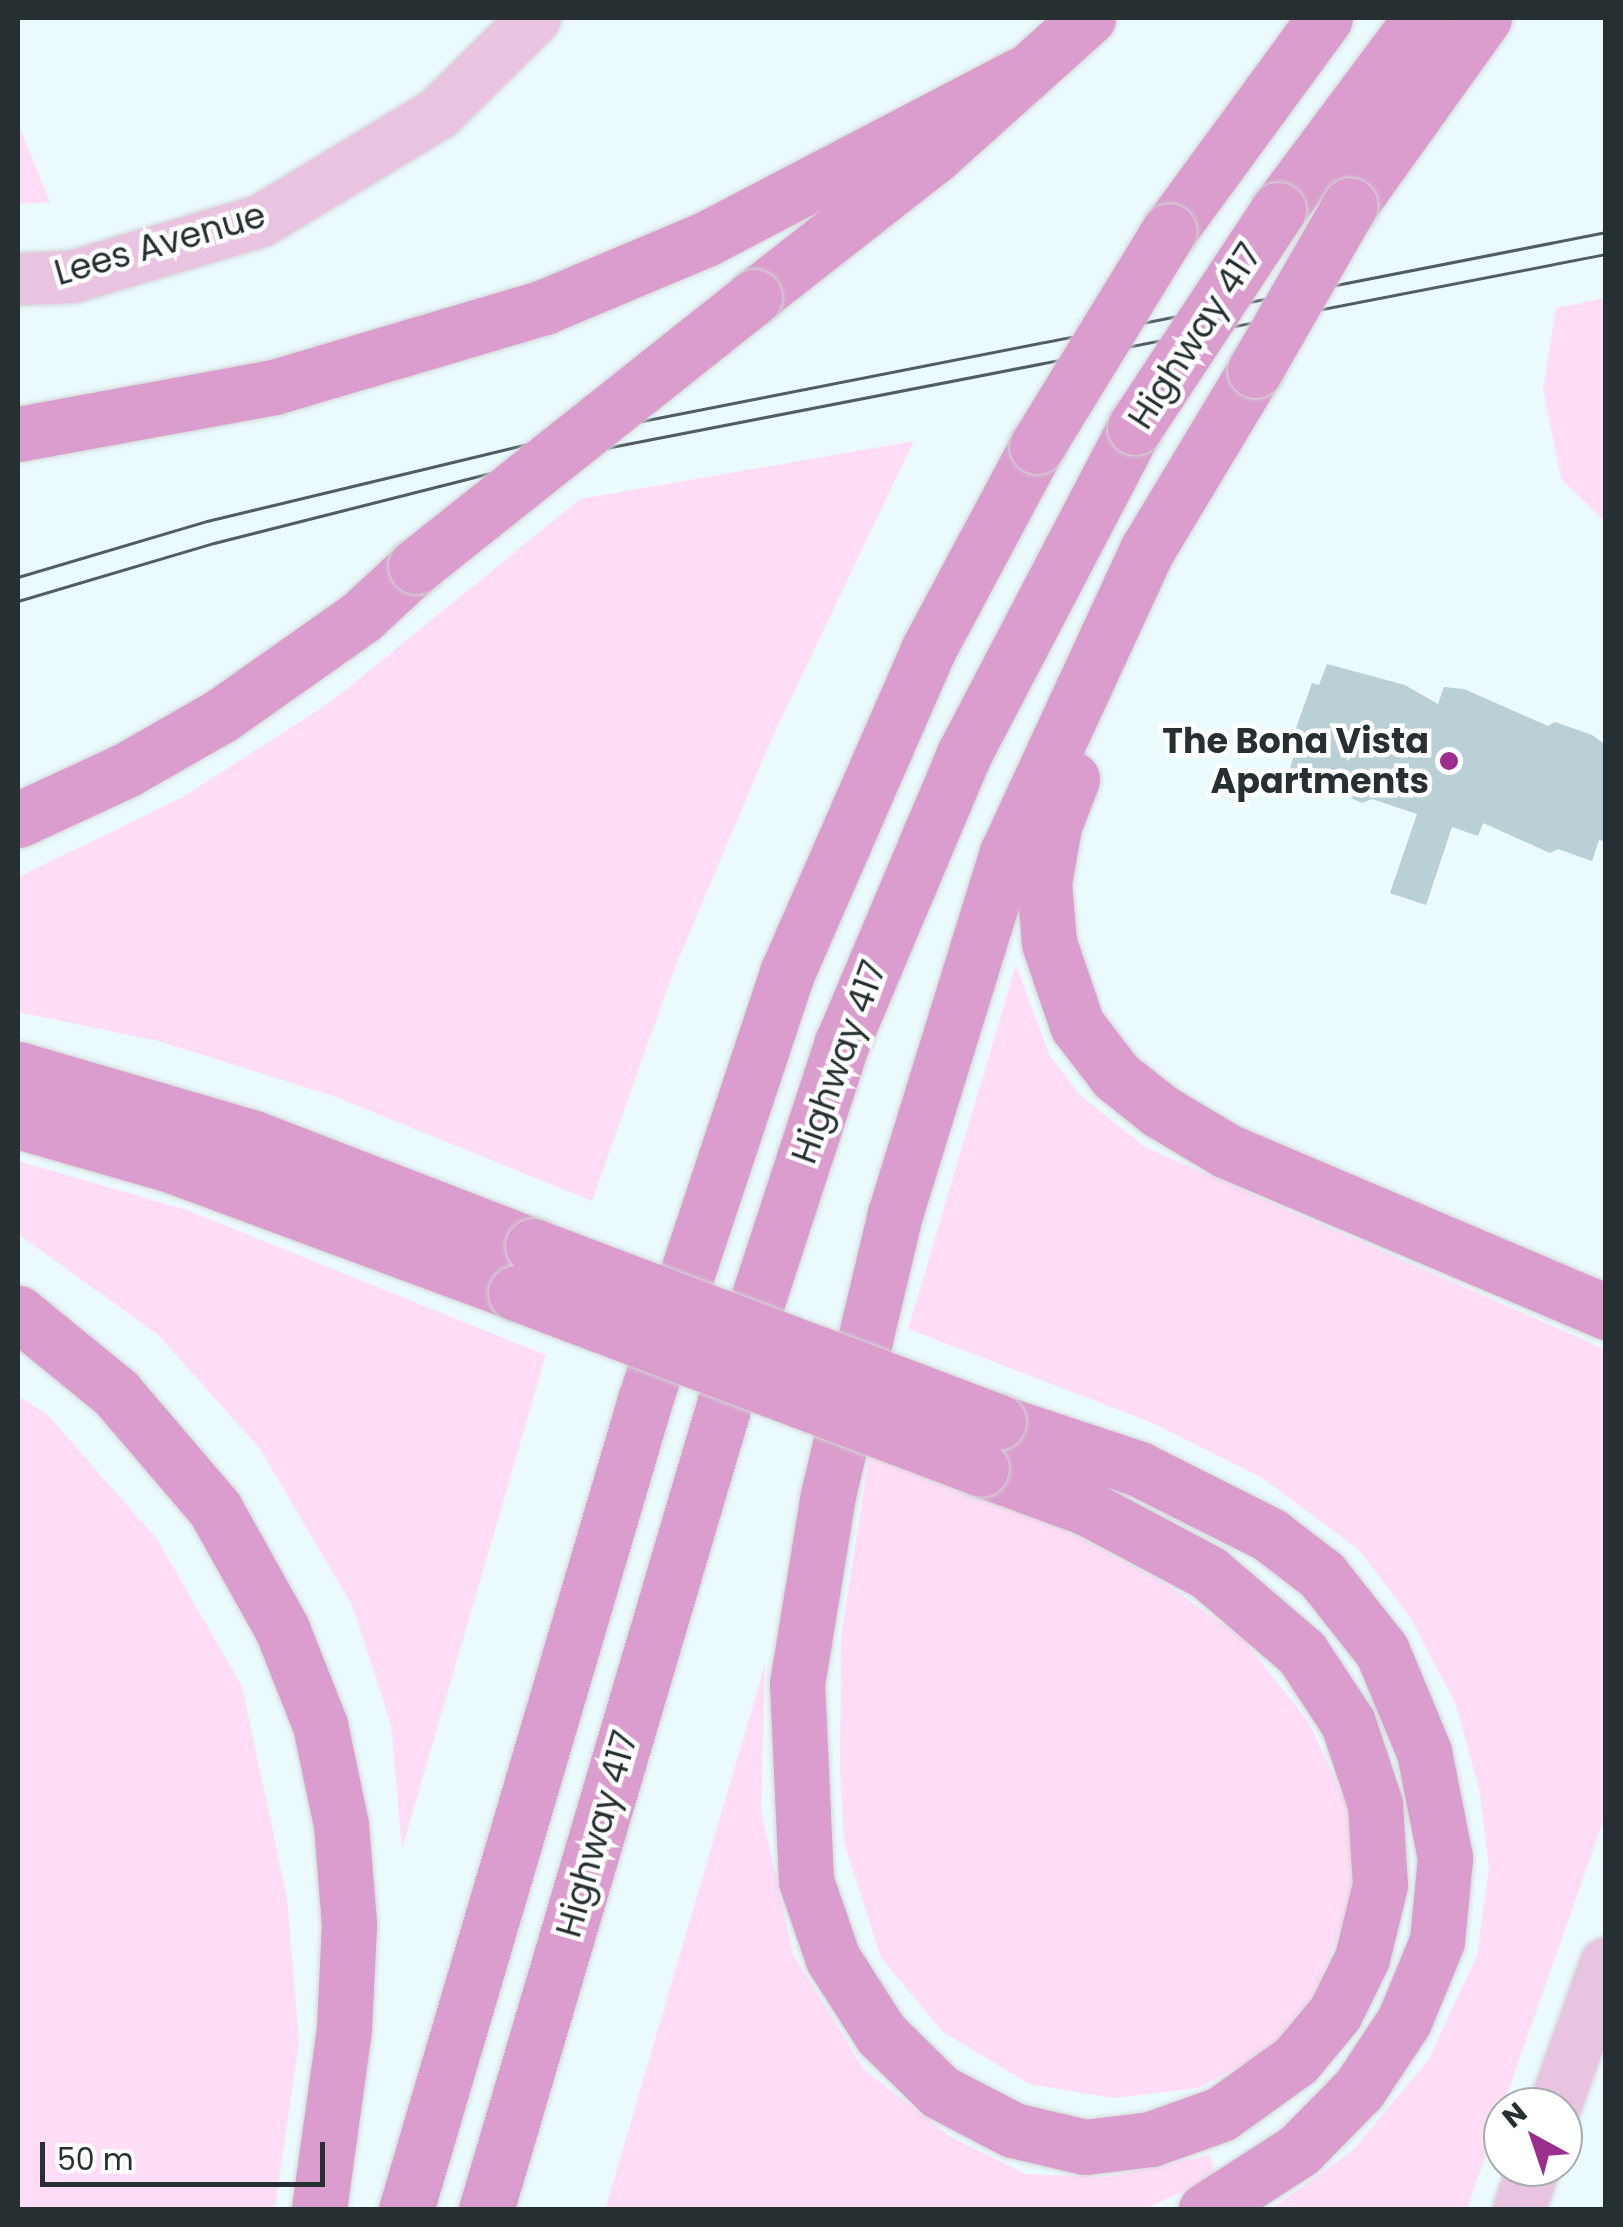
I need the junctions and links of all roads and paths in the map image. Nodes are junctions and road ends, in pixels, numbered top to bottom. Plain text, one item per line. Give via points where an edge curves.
1 (535, 18) edge
2 (1088, 18) edge
3 (1324, 18) edge
4 (1422, 18) edge
5 (1484, 18) edge
6 (1020, 75) junction
7 (18, 280) edge
8 (1255, 370) junction
9 (18, 434) edge
10 (18, 820) edge
11 (18, 1069) edge
12 (18, 1121) edge
13 (524, 1270) junction
14 (1606, 1312) edge
15 (18, 1313) edge
16 (989, 1445) junction
17 (1606, 1964) edge
18 (1563, 2087) edge
19 (319, 2210) edge
20 (406, 2210) edge
21 (486, 2210) edge
22 (1206, 2210) edge

1 - 7 main road, Lees Avenue via 438,114 262,221 72,276
2 - 6 highway
3 - 20 highway, bridge via 1169,231 1037,446 928,650 787,973 645,1400
4 - 21 highway, Highway 417, bridge via 1278,210 1135,428 964,754 842,1044 729,1388
5 - 8 highway, bridge via 1350,205
6 - 9 highway via 706,239 544,307 274,387
6 - 10 highway, bridge via 934,156 360,617 222,716
8 - 14 highway via 1054,826 1044,912 1064,999 1095,1053 1178,1123 1227,1151
8 - 16 highway via 1147,550 1007,852 894,1214 828,1495 798,1684 806,1881 833,1959 880,2034 940,2092 1013,2130 1084,2147 1151,2139 1221,2114 1296,2060 1336,2013 1362,1958 1380,1885 1375,1804 1348,1724 1302,1653 1222,1584
11 - 13 highway via 251,1138
12 - 13 highway
13 - 16 highway, bridge
15 - 19 highway via 116,1392 214,1509 282,1629 320,1725 341,1825 350,1925 344,2029
16 - 22 highway via 1212,1501 1296,1555 1322,1575 1382,1651 1424,1752 1445,1858 1437,1941 1404,2021 1359,2089 1299,2150
17 - 18 main road

